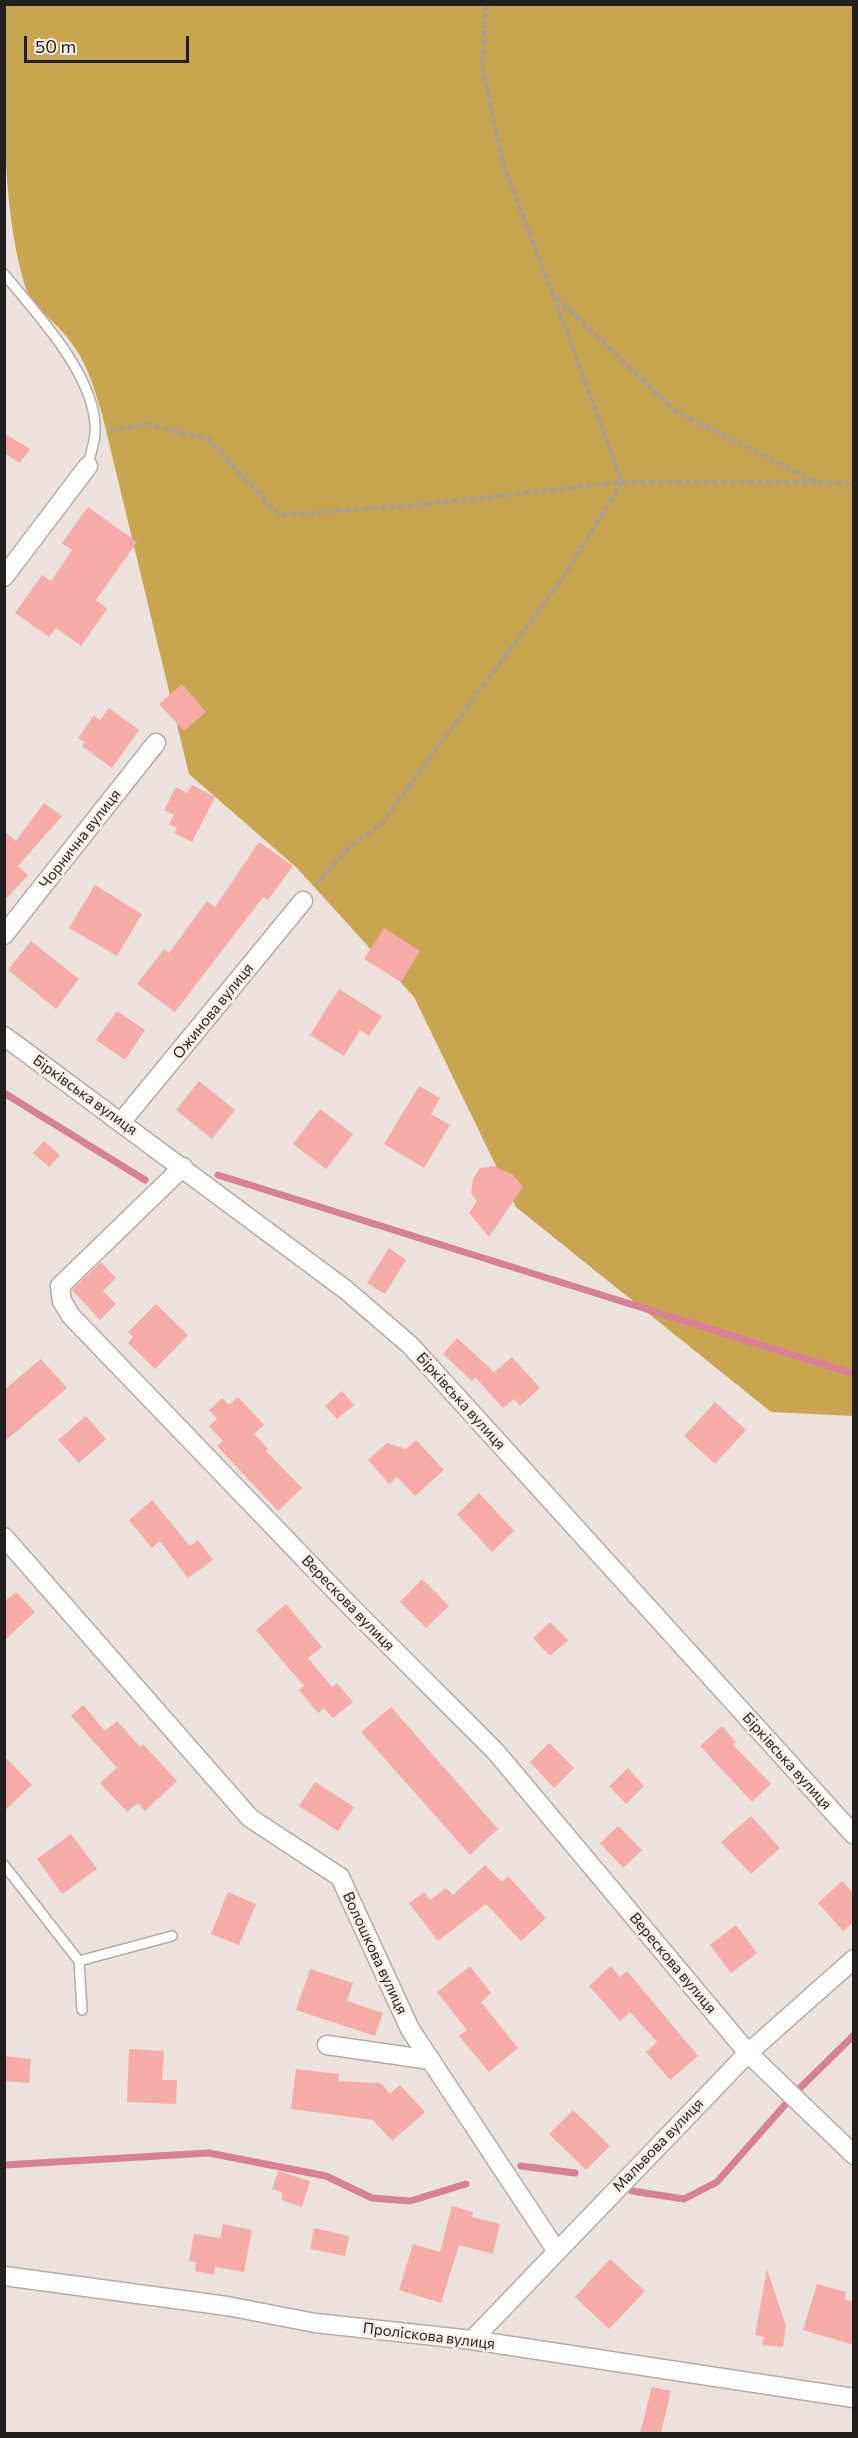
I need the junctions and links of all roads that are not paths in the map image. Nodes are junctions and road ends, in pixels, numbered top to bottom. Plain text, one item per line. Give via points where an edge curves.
1 (4, 274) edge
2 (88, 466) joint
3 (4, 577) edge
4 (156, 743) dead end
5 (303, 901) road end
6 (4, 935) edge
7 (4, 1036) edge
8 (122, 1121) junction
9 (183, 1167) junction
10 (4, 1537) edge
11 (854, 1835) edge
12 (4, 1864) edge
13 (172, 1936) dead end
14 (854, 1959) edge
15 (79, 1961) junction
16 (82, 2010) dead end
17 (327, 2045) dead end
18 (748, 2053) junction
19 (430, 2060) junction
20 (854, 2156) edge
21 (556, 2250) junction
22 (4, 2276) edge
23 (472, 2340) junction
24 (854, 2398) edge

1 - 2 lane via 79,374 92,406 95,433
2 - 3 street
4 - 6 street, Чорнична вулиця
5 - 8 street, Ожинова вулиця
7 - 8 street, Бірківська вулиця
8 - 9 street, Бірківська вулиця
9 - 11 street, Бірківська вулиця via 346,1290 410,1345
9 - 18 street, Верескова вулиця via 60,1286 62,1301 71,1316 496,1752
10 - 19 street, Волошкова вулиця via 250,1818 340,1877 410,2029
12 - 15 lane
13 - 15 lane
14 - 18 street, Мальвова вулиця
15 - 16 lane
17 - 19 street
18 - 20 street
18 - 21 street, Мальвова вулиця
19 - 21 street, Волошкова вулиця
21 - 23 street, Мальвова вулиця
22 - 23 street, Проліскова вулиця via 227,2306 315,2323
23 - 24 street, Проліскова вулиця

